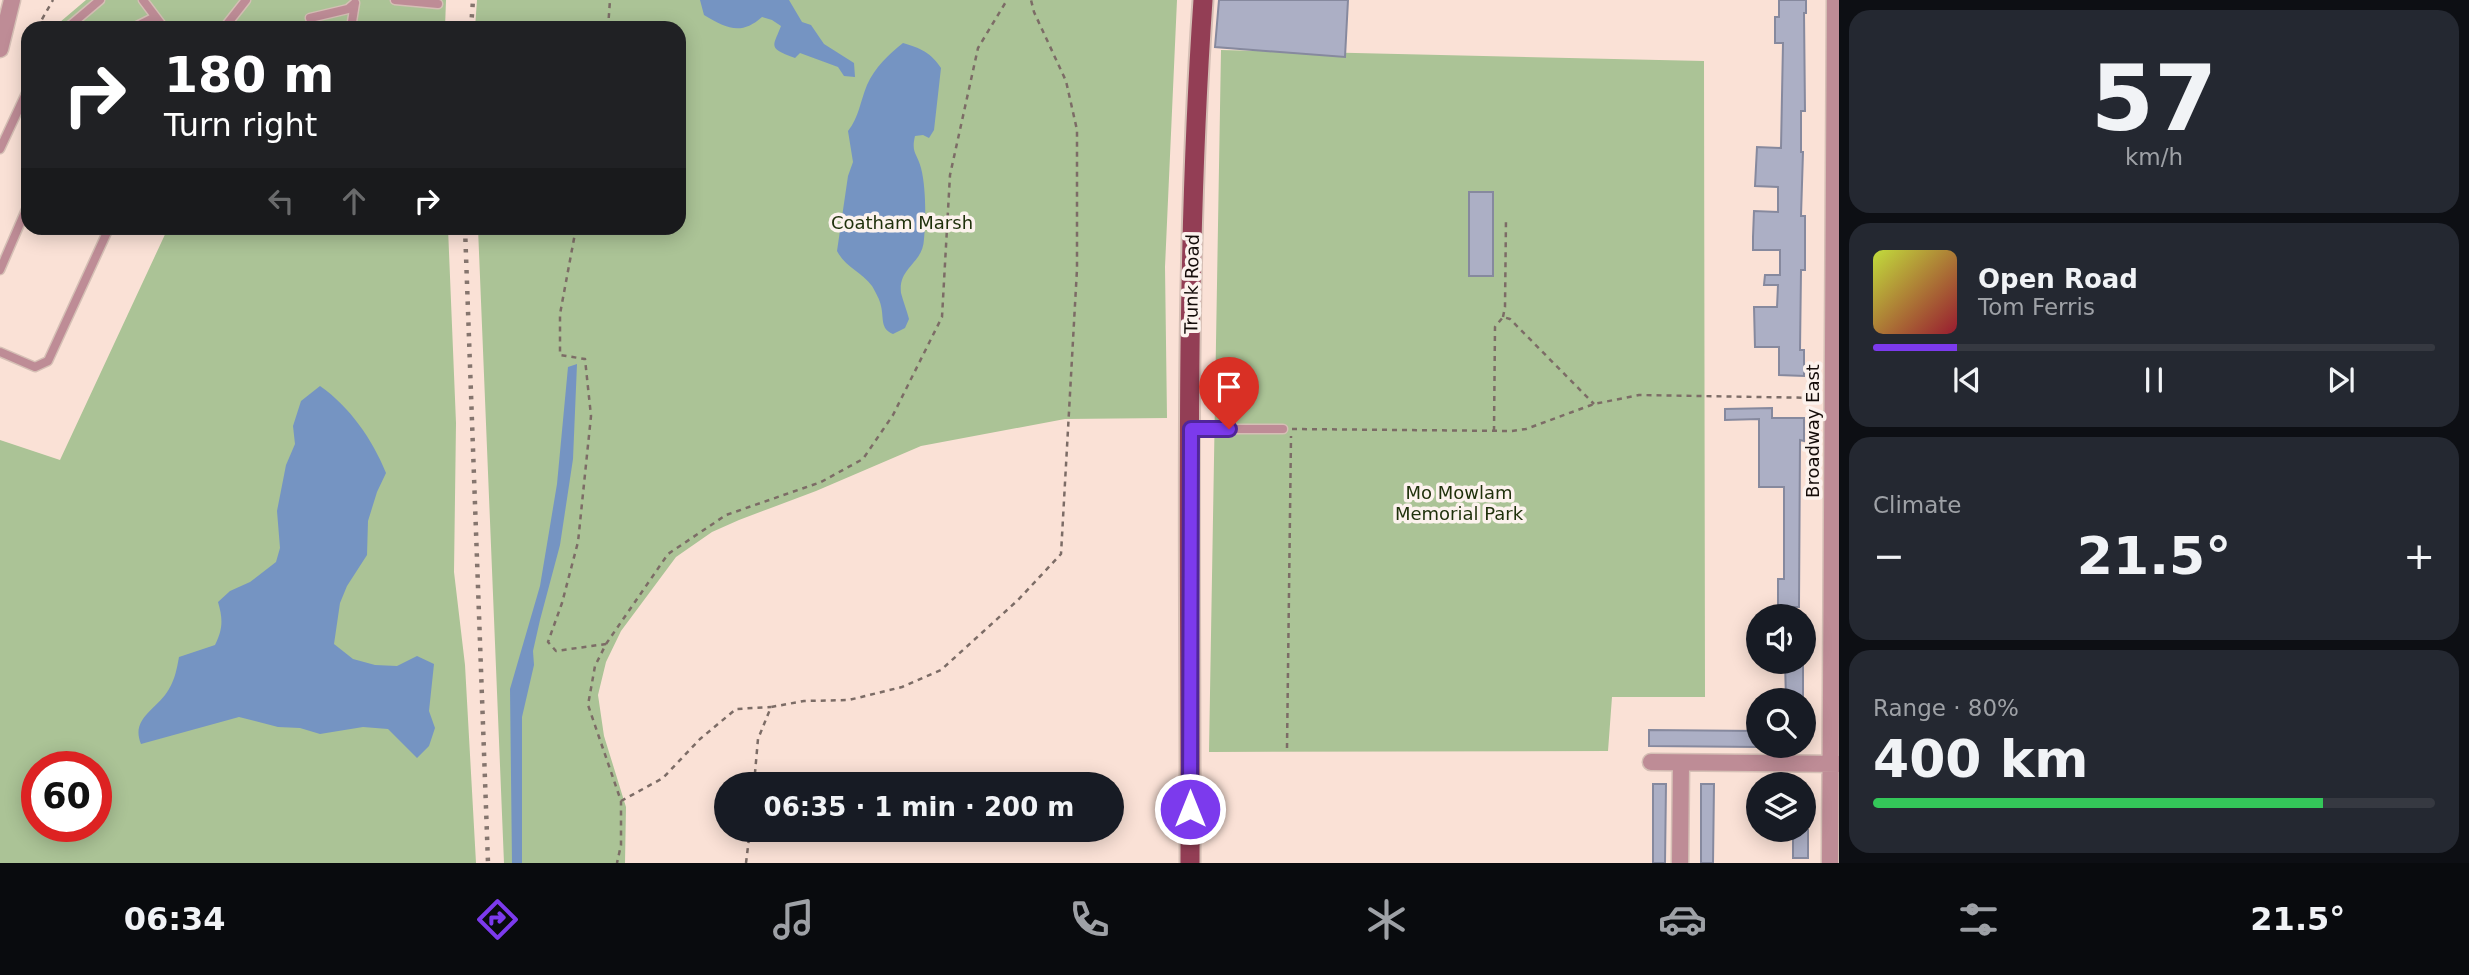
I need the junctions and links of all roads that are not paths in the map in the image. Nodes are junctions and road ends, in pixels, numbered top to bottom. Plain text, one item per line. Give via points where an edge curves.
1 (12, 0) edge
2 (100, 0) edge
3 (143, 0) edge
4 (246, 0) edge
5 (394, 0) edge
6 (1203, 0) edge
7 (1835, 0) edge
8 (355, 2) edge
9 (438, 4) dead end
10 (155, 17) junction
11 (310, 18) dead end
12 (75, 21) edge
13 (147, 21) edge
14 (158, 21) edge
15 (230, 21) edge
16 (352, 21) edge
17 (0, 49) edge
18 (21, 104) edge
19 (0, 149) edge
20 (21, 222) edge
21 (1836, 234) edge
22 (106, 235) edge
23 (0, 271) edge
24 (0, 352) edge
25 (1191, 429) junction
26 (1287, 429) road end
27 (1651, 762) dead end
28 (1681, 763) junction
29 (1835, 764) edge
30 (1190, 863) edge
31 (1680, 863) edge
32 (1830, 863) edge

1 - 17 street
2 - 12 lane
3 - 10 lane
4 - 15 lane
5 - 9 lane
6 - 25 main road, Trunk Road via 1196,111
7 - 21 street, Broadway East
8 - 11 lane via 348,9
8 - 16 lane
10 - 13 lane
10 - 14 lane
18 - 19 lane
20 - 23 lane
21 - 29 street, Broadway East
22 - 24 lane via 48,361 35,366
25 - 26 lane
25 - 30 main road, Trunk Road
27 - 28 street
28 - 29 street
28 - 31 street
29 - 32 street, Broadway East

